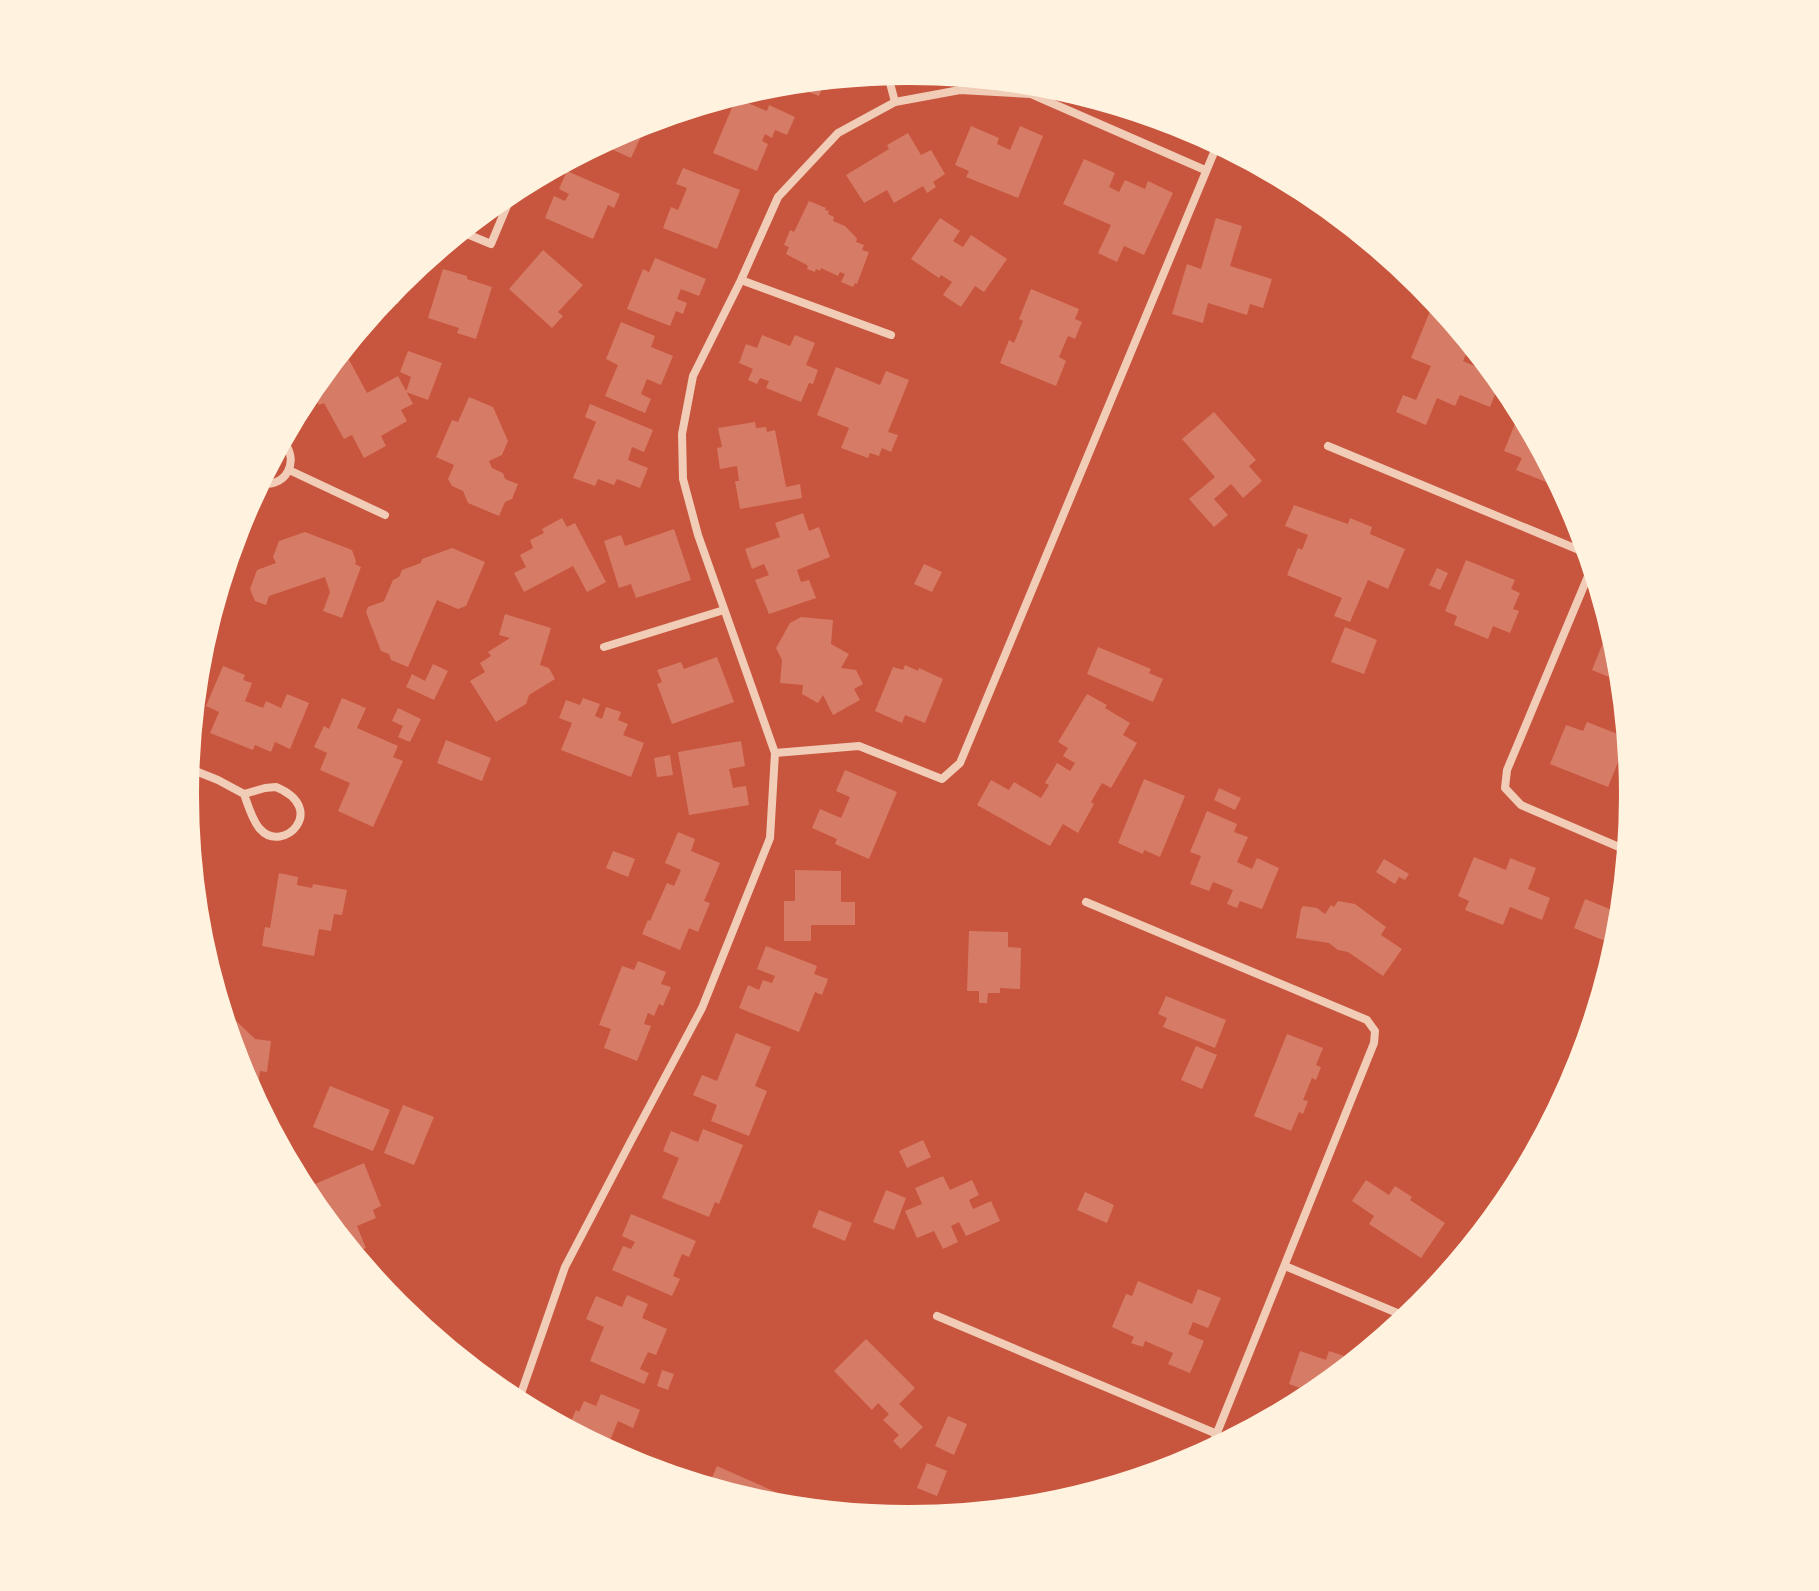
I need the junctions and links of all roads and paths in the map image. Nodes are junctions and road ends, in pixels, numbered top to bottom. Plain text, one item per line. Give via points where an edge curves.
1 (889, 81) edge
2 (895, 102) junction
3 (1215, 149) edge
4 (1205, 170) junction
5 (508, 204) edge
6 (467, 234) edge
7 (741, 280) junction
8 (891, 335) dead end
9 (286, 446) edge
10 (1328, 446) dead end
11 (289, 470) junction
12 (266, 483) edge
13 (385, 515) dead end
14 (1582, 551) edge
15 (1589, 573) edge
16 (724, 610) junction
17 (604, 647) dead end
18 (775, 753) junction
19 (195, 771) edge
20 (244, 794) junction
21 (1622, 848) edge
22 (1086, 902) dead end
23 (1285, 1266) junction
24 (1401, 1314) edge
25 (937, 1316) dead end
26 (520, 1395) edge
27 (1217, 1434) junction
28 (1213, 1443) edge

1 - 2 street
2 - 4 street via 960,90 1031,94
2 - 7 street via 838,133 778,197
3 - 4 street
4 - 18 street via 960,763 942,779 859,746
5 - 6 street via 491,244
7 - 8 street
7 - 16 street via 693,376 682,434 683,479
9 - 11 street
10 - 14 street
11 - 12 street via 279,481
11 - 13 street
15 - 21 street via 1507,770 1505,788 1521,805
16 - 17 street
16 - 18 street
18 - 26 street via 770,838 702,1008 565,1267
19 - 20 street
20 - 20 street via 265,833 279,837 296,828 301,809 288,792 276,787
22 - 23 street via 1367,1020 1375,1031
23 - 24 street
23 - 27 street
25 - 27 street
27 - 28 street

